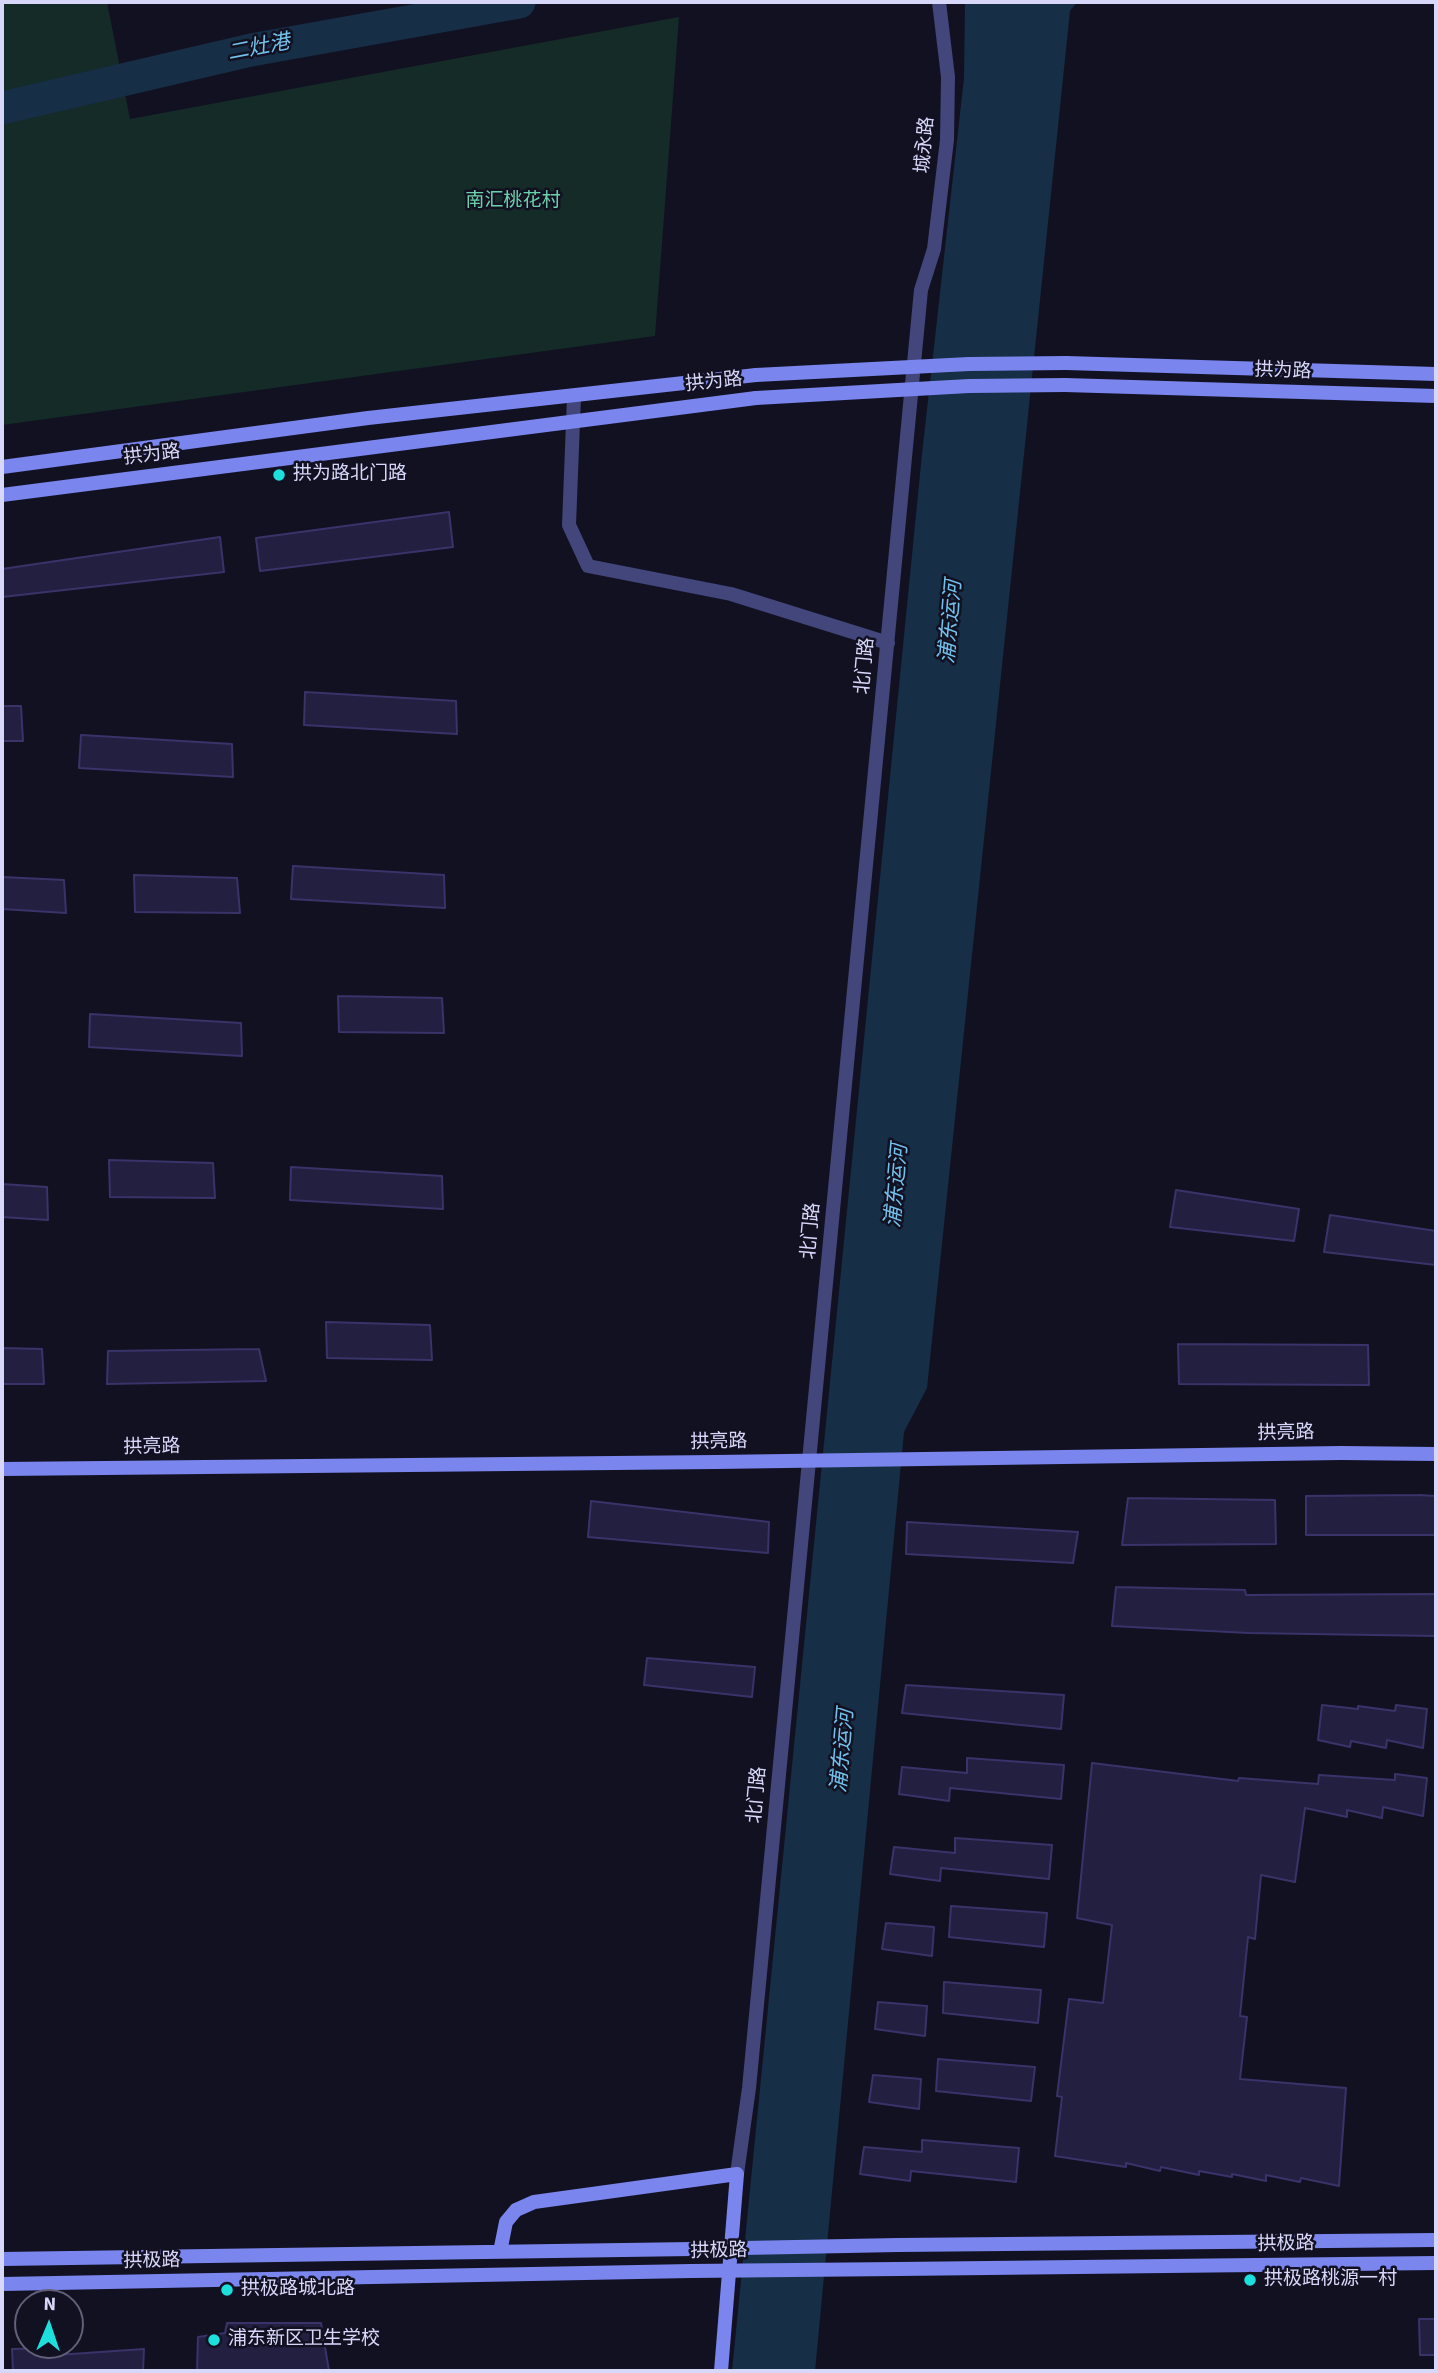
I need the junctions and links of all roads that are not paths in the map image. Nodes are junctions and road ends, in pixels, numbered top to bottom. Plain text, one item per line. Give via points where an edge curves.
1 (939, 2) edge
2 (921, 290) joint
3 (1436, 374) edge
4 (1436, 396) edge
5 (574, 397) junction
6 (575, 420) junction
7 (2, 467) edge
8 (2, 495) edge
9 (888, 643) junction
10 (1436, 1454) edge
11 (2, 1469) edge
12 (737, 2174) junction
13 (1436, 2240) edge
14 (500, 2252) junction
15 (2, 2259) edge
16 (1436, 2263) edge
17 (2, 2284) edge
18 (721, 2371) edge

1 - 2 street, 城永路 via 948,77 947,140 934,249
2 - 9 street, 北门路
3 - 5 main road, 拱为路, bridge via 1066,363 927,365 756,375
4 - 6 main road, 拱为路, bridge via 1065,385 941,387 756,398
5 - 6 street
5 - 7 main road, 拱为路 via 368,418
6 - 8 main road, 拱为路
6 - 9 street via 569,525 588,566 731,594
9 - 12 street, 北门路 via 749,2088
10 - 11 main road, 拱亮路, bridge
12 - 14 main road via 534,2202 506,2221
12 - 18 main road, 北门路
13 - 14 main road, 拱极路, bridge
14 - 15 main road, 拱极路
16 - 17 main road, 拱极路, bridge

